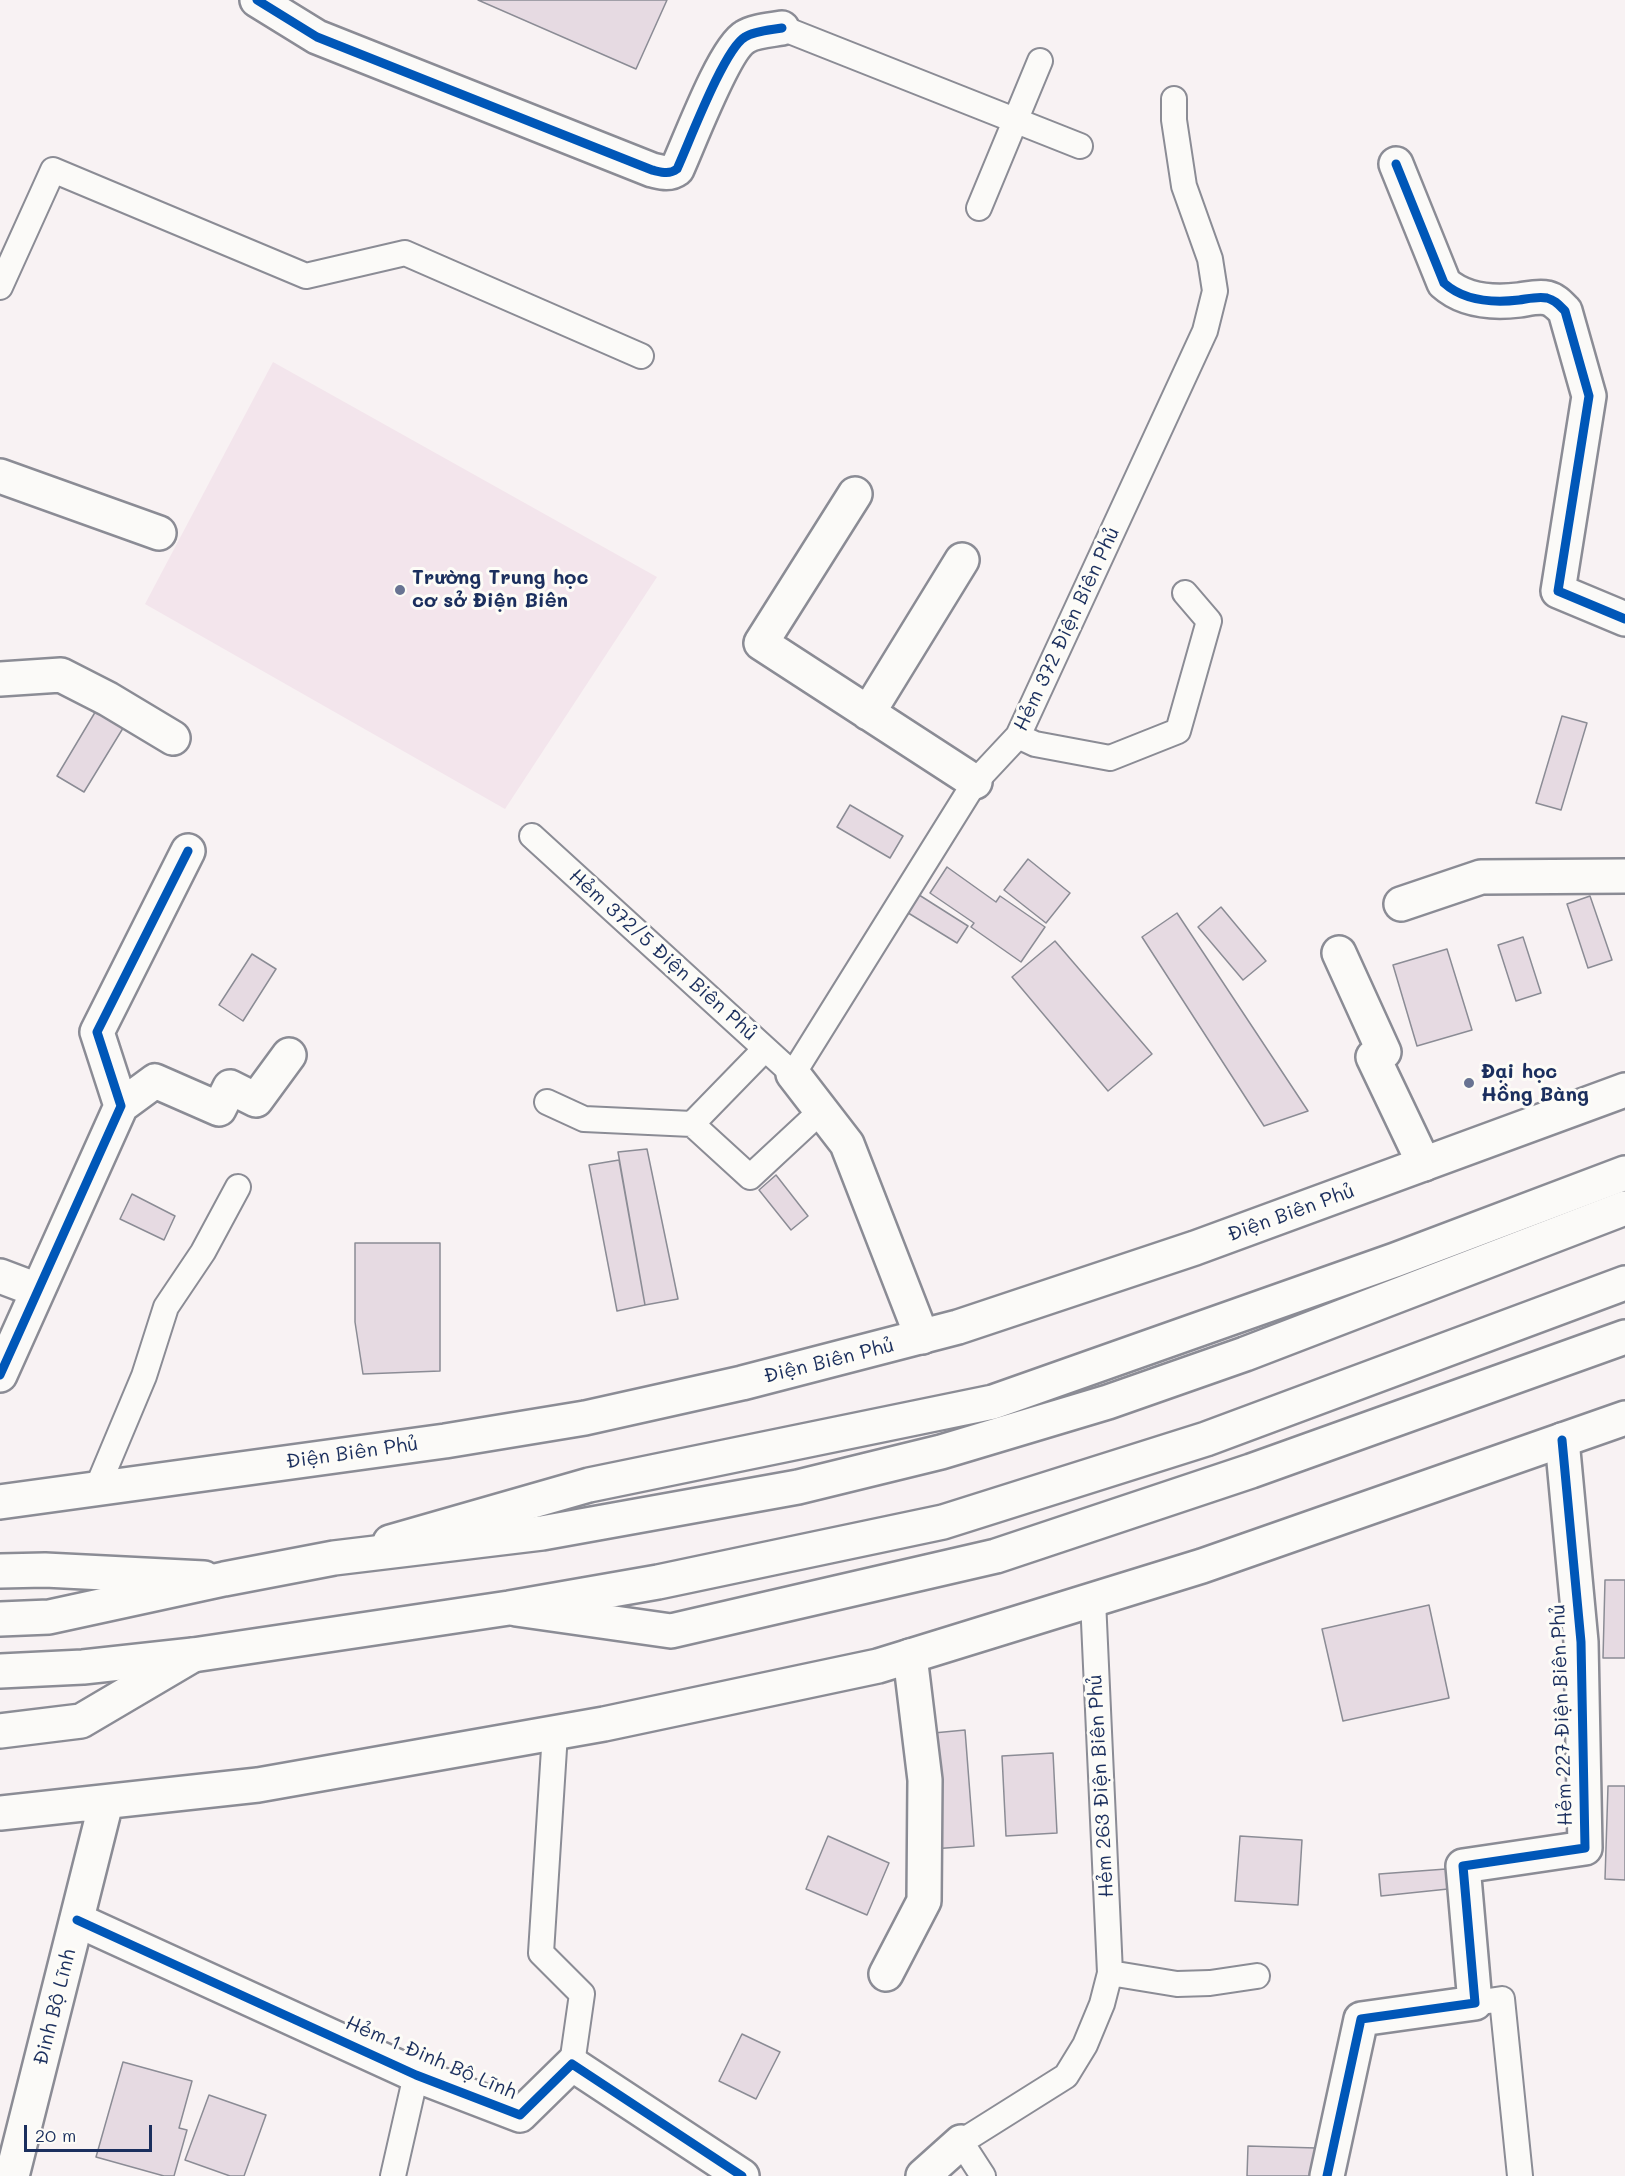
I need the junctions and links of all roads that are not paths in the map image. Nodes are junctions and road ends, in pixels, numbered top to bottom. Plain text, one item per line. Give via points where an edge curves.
1 (257, 0) edge
2 (782, 28) joint
3 (1040, 61) dead end
4 (1174, 99) dead end
5 (1015, 122) junction
6 (1080, 146) dead end
7 (1396, 164) dead end
8 (979, 208) dead end
9 (0, 287) edge
10 (641, 356) dead end
11 (0, 476) edge
12 (855, 494) dead end
13 (159, 533) dead end
14 (962, 560) dead end
15 (1185, 593) dead end
16 (1625, 619) edge
17 (0, 679) edge
18 (868, 713) junction
19 (1018, 736) junction
20 (173, 738) dead end
21 (975, 782) junction
22 (532, 836) dead end
23 (188, 851) dead end
24 (1625, 876) edge
25 (1401, 904) dead end
26 (1339, 953) dead end
27 (765, 1049) junction
28 (289, 1055) dead end
29 (793, 1074) junction
30 (1625, 1090) edge
31 (547, 1102) dead end
32 (121, 1106) junction
33 (821, 1111) junction
34 (692, 1125) junction
35 (1424, 1164) junction
36 (1625, 1173) edge
37 (238, 1187) dead end
38 (1625, 1208) edge
39 (0, 1276) edge
40 (1625, 1283) edge
41 (37, 1290) junction
42 (921, 1337) junction
43 (1625, 1337) edge
44 (0, 1375) edge
45 (1625, 1418) edge
46 (1562, 1440) junction
47 (97, 1488) junction
48 (0, 1502) edge
49 (334, 1558) junction
50 (0, 1570) edge
51 (224, 1579) junction
52 (1093, 1600) junction
53 (508, 1608) junction
54 (0, 1619) edge
55 (193, 1655) junction
56 (910, 1656) junction
57 (0, 1671) edge
58 (0, 1731) edge
59 (555, 1733) junction
60 (106, 1803) junction
61 (0, 1813) edge
62 (77, 1920) junction
63 (1110, 1973) junction
64 (886, 1974) dead end
65 (1257, 1976) dead end
66 (1475, 2003) junction
67 (572, 2064) junction
68 (416, 2075) junction
69 (961, 2142) junction
70 (12, 2176) edge
71 (393, 2176) edge
72 (742, 2176) edge
73 (923, 2176) edge
74 (983, 2176) edge
75 (1327, 2176) edge
76 (1520, 2176) edge

1 - 2 main road via 317,37 652,171 672,173 730,54 745,37
2 - 5 lane
3 - 5 lane
4 - 19 lane, Hẻm 372 Điện Biên Phủ via 1184,186 1210,260 1215,291 1205,331
5 - 6 lane
5 - 8 lane
7 - 16 main road via 1444,283 1454,292 1503,302 1544,297 1565,311 1589,396 1558,591
9 - 10 lane via 53,170 306,276 405,254
11 - 13 main road
12 - 18 main road via 761,643
14 - 18 main road
15 - 19 lane via 1209,621 1178,731 1110,758 1035,744
17 - 20 main road via 61,675
18 - 21 main road
19 - 21 lane, Hẻm 372 Điện Biên Phủ
21 - 29 lane, Hẻm 372 Điện Biên Phủ
22 - 27 lane, Hẻm 372/5 Điện Biên Phủ
23 - 32 main road via 97,1032
24 - 25 main road via 1481,877
26 - 35 main road via 1384,1052 1373,1057
27 - 29 lane, Hẻm 372/5 Điện Biên Phủ
27 - 34 lane
28 - 32 main road via 256,1100 230,1087 219,1109 155,1080
29 - 33 main road
30 - 35 main road, Điện Biên Phủ
31 - 34 lane via 584,1119
32 - 41 main road
33 - 34 lane via 750,1177
33 - 42 main road via 847,1144
35 - 42 main road, Điện Biên Phủ via 1195,1248
36 - 49 main road via 1395,1260 993,1402 590,1485
37 - 47 lane via 203,1252 165,1307 144,1376
38 - 49 main road via 1245,1354 1107,1402 941,1452 798,1487 542,1533
39 - 41 main road
40 - 53 main road via 1206,1439 943,1522 658,1582
41 - 44 main road
42 - 47 main road, Điện Biên Phủ via 585,1418
43 - 53 main road via 1251,1471 996,1556 671,1631
45 - 46 main road
46 - 52 main road via 1202,1566
46 - 66 main road, Hẻm 227 Điện Biên Phủ via 1581,1642 1585,1848 1463,1866
47 - 48 main road, Điện Biên Phủ
49 - 51 main road
50 - 51 main road
51 - 54 main road via 49,1617
52 - 56 main road
52 - 63 lane, Hẻm 263 Điện Biên Phủ
53 - 55 main road
55 - 57 main road
55 - 58 main road via 81,1721
56 - 59 main road via 867,1669
56 - 64 main road via 925,1780 924,1901
59 - 60 main road via 258,1785
59 - 67 lane via 541,1953 582,1994
60 - 61 main road
60 - 62 main road, Đinh Bộ Lĩnh
62 - 68 main road, Hẻm 1 Đinh Bộ Lĩnh
62 - 70 main road, Đinh Bộ Lĩnh
63 - 65 lane via 1177,1983
63 - 69 lane, Hẻm 263 Điện Biên Phủ via 1085,2045 1066,2076
66 - 75 main road via 1360,2019
66 - 76 lane via 1502,1999
67 - 68 main road, Hẻm 1 Đinh Bộ Lĩnh via 520,2115
67 - 72 main road
68 - 71 lane
69 - 73 main road
69 - 74 lane

